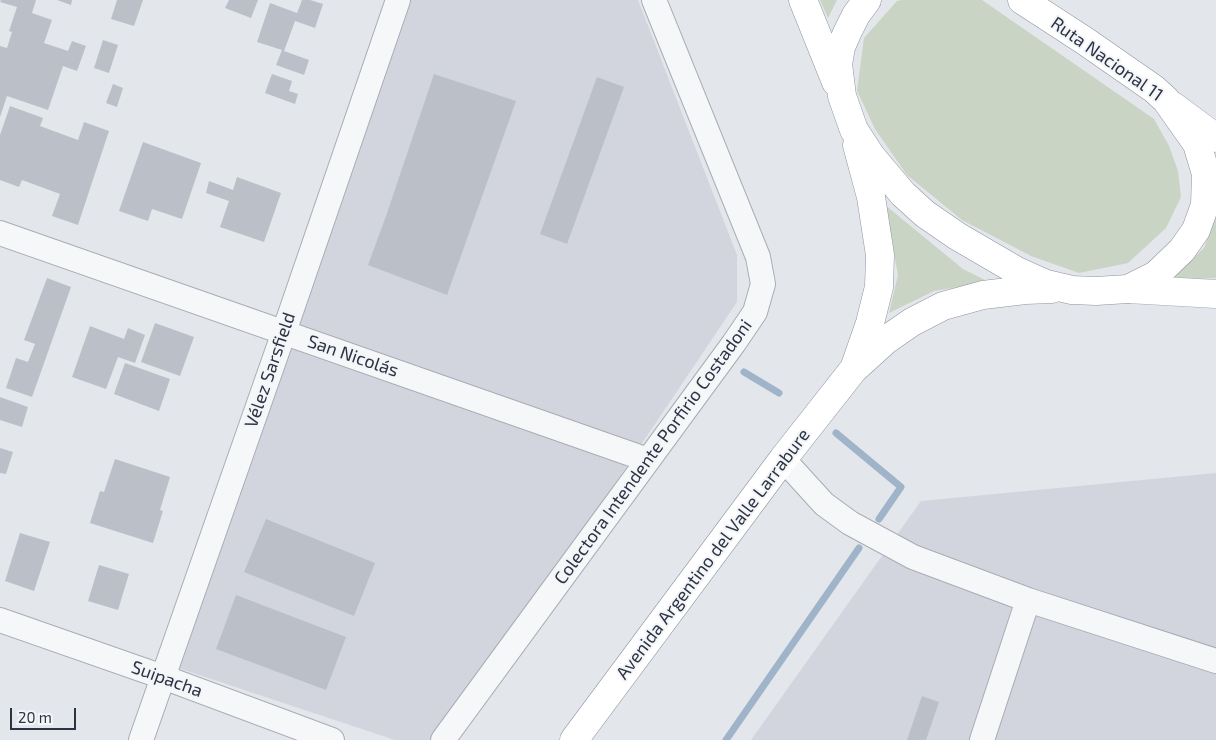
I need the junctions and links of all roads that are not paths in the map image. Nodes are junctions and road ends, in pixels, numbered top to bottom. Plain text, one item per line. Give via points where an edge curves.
1 (398, 0) edge
2 (654, 0) edge
3 (803, 0) edge
4 (867, 0) edge
5 (1022, 0) edge
6 (842, 96) junction
7 (1166, 100) junction
8 (854, 130) junction
9 (1216, 138) edge
10 (0, 233) edge
11 (1061, 288) junction
12 (1128, 289) junction
13 (1216, 294) edge
14 (284, 332) junction
15 (853, 370) junction
16 (783, 459) junction
17 (648, 460) junction
18 (1028, 600) junction
19 (0, 620) edge
20 (1216, 661) edge
21 (163, 677) junction
22 (141, 740) edge
23 (332, 740) edge
24 (443, 740) edge
25 (574, 740) edge
26 (982, 740) edge

1 - 14 street, Vélez Sarsfield
2 - 17 street, Colectora Intendente Porfirio Costadoni via 758,257 763,284 755,312
3 - 6 main road
4 - 6 main road, Ruta Nacional 11 via 856,14 841,48 838,64
5 - 7 main road, Ruta Nacional 11
6 - 8 main road, Ruta Nacional 11
7 - 9 main road
7 - 12 main road, Ruta Nacional 11 via 1197,144 1206,174 1205,205 1196,230 1182,250 1156,275
8 - 11 main road, Ruta Nacional 11 via 903,194 925,214 1017,270
8 - 15 main road, Ruta Nacional 11 via 871,197 880,255 879,287
10 - 14 street, San Nicolás
11 - 12 main road, Ruta Nacional 11
11 - 15 main road, Ruta Nacional 11 via 983,295 943,306 886,340
12 - 13 main road
14 - 17 street, San Nicolás
14 - 21 street, Vélez Sarsfield
15 - 16 main road, Avenida Argentino del Valle Larrabure
16 - 18 street via 824,504 850,523 913,557
16 - 25 main road, Avenida Argentino del Valle Larrabure
17 - 24 street, Colectora Intendente Porfirio Costadoni
18 - 20 street
18 - 26 street
19 - 21 street, Suipacha
21 - 22 street, Vélez Sarsfield
21 - 23 street, Suipacha

